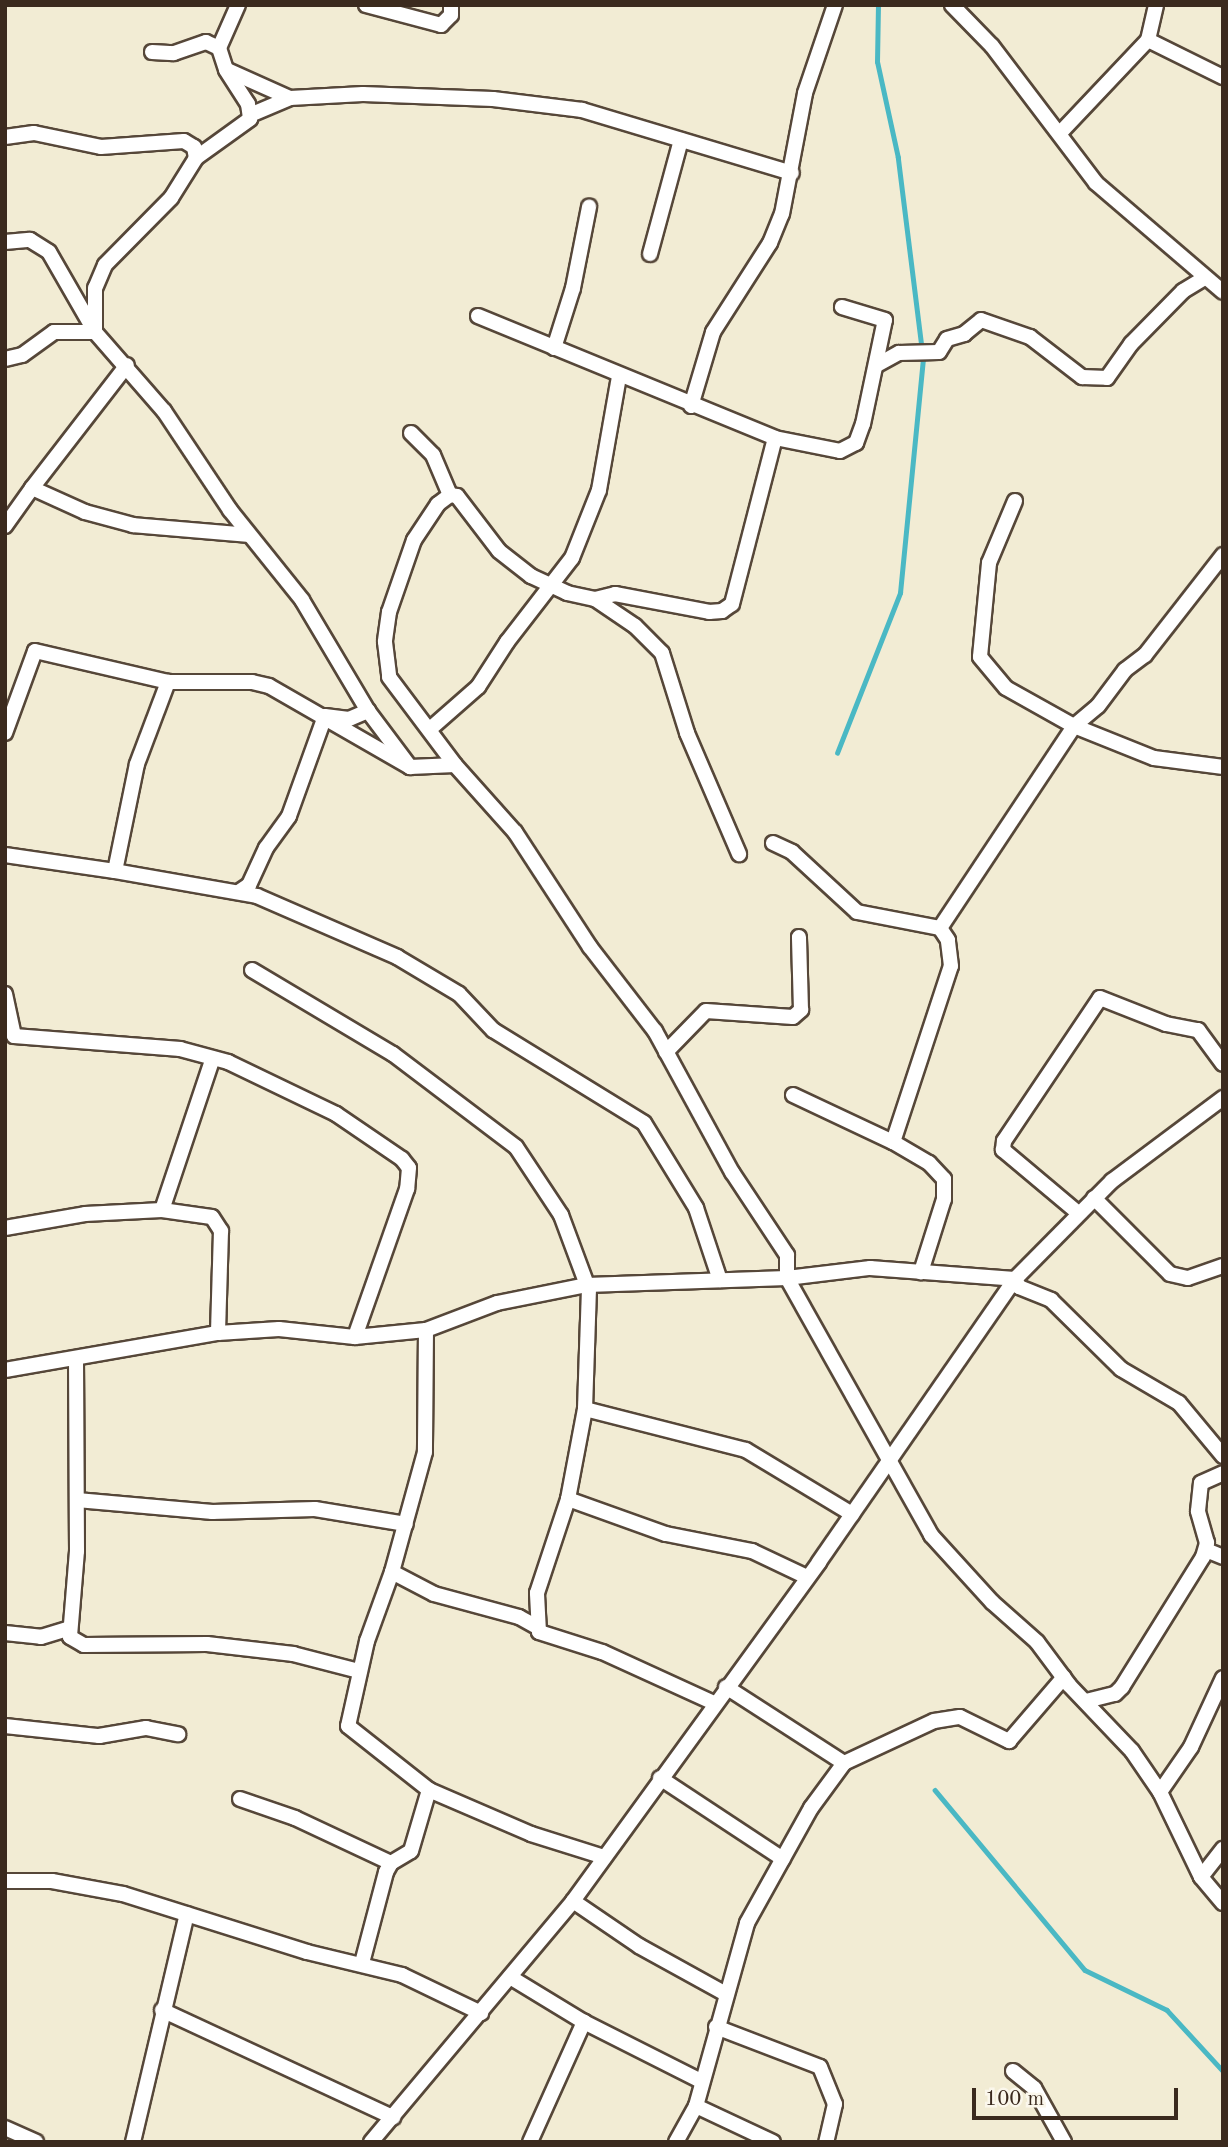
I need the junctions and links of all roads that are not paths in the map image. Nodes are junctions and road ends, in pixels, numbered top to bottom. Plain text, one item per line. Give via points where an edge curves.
1 (237, 5) edge
2 (366, 5) edge
3 (451, 5) edge
4 (835, 5) edge
5 (952, 5) edge
6 (1156, 5) edge
7 (1148, 40) junction
8 (219, 48) junction
9 (152, 52) dead end
10 (226, 70) junction
11 (1223, 77) edge
12 (290, 98) junction
13 (250, 116) junction
14 (1060, 132) junction
15 (5, 137) edge
16 (681, 140) junction
17 (196, 158) junction
18 (792, 173) junction
19 (589, 207) dead end
20 (5, 242) edge
21 (650, 254) dead end
22 (1205, 278) junction
23 (1223, 292) edge
24 (842, 307) dead end
25 (478, 316) dead end
26 (95, 332) junction
27 (884, 335) junction
28 (554, 348) junction
29 (899, 353) junction
30 (5, 359) edge
31 (127, 365) junction
32 (877, 365) junction
33 (619, 377) junction
34 (691, 406) junction
35 (411, 433) dead end
36 (775, 438) junction
37 (32, 488) junction
38 (450, 495) junction
39 (1015, 501) dead end
40 (5, 526) edge
41 (249, 535) junction
42 (1223, 555) edge
43 (551, 586) junction
44 (595, 599) junction
45 (169, 682) junction
46 (368, 711) junction
47 (324, 716) junction
48 (1074, 726) junction
49 (429, 729) junction
50 (5, 733) edge
51 (455, 765) junction
52 (410, 767) junction
53 (1223, 767) edge
54 (773, 843) dead end
55 (739, 854) dead end
56 (5, 855) edge
57 (116, 871) junction
58 (240, 891) junction
59 (940, 928) junction
60 (799, 937) dead end
61 (252, 970) dead end
62 (5, 994) edge
63 (666, 1052) junction
64 (213, 1058) junction
65 (1223, 1064) edge
66 (793, 1095) dead end
67 (1223, 1098) edge
68 (893, 1142) junction
69 (1094, 1198) junction
70 (162, 1210) junction
71 (1077, 1212) junction
72 (5, 1228) edge
73 (1223, 1266) edge
74 (921, 1272) junction
75 (787, 1278) junction
76 (1016, 1279) junction
77 (720, 1280) junction
78 (588, 1286) junction
79 (426, 1330) junction
80 (218, 1333) junction
81 (355, 1337) junction
82 (76, 1359) junction
83 (5, 1370) edge
84 (584, 1409) junction
85 (1223, 1456) edge
86 (888, 1462) junction
87 (1223, 1473) edge
88 (568, 1499) junction
89 (77, 1500) junction
90 (852, 1514) junction
91 (406, 1524) junction
92 (1206, 1550) junction
93 (1223, 1557) edge
94 (392, 1572) junction
95 (807, 1577) junction
96 (537, 1627) junction
97 (70, 1628) junction
98 (5, 1633) edge
99 (359, 1671) junction
100 (1064, 1678) junction
101 (1223, 1678) edge
102 (726, 1686) junction
103 (1086, 1700) junction
104 (713, 1703) junction
105 (5, 1726) edge
106 (178, 1734) dead end
107 (845, 1763) junction
108 (660, 1778) junction
109 (429, 1790) junction
110 (1160, 1792) junction
111 (240, 1799) dead end
112 (1223, 1849) edge
113 (604, 1857) junction
114 (783, 1859) junction
115 (391, 1863) junction
116 (1201, 1877) junction
117 (5, 1881) edge
118 (573, 1900) junction
119 (1223, 1903) edge
120 (187, 1914) junction
121 (362, 1963) junction
122 (510, 1978) junction
123 (726, 1994) junction
124 (162, 2010) junction
125 (481, 2013) junction
126 (584, 2022) junction
127 (716, 2027) junction
128 (1013, 2071) dead end
129 (701, 2081) junction
130 (696, 2106) junction
131 (393, 2117) junction
132 (5, 2128) edge
133 (36, 2142) edge
134 (133, 2142) edge
135 (371, 2142) edge
136 (530, 2142) edge
137 (676, 2142) edge
138 (772, 2142) edge
139 (826, 2142) edge
140 (1065, 2142) edge

1 - 8 street
2 - 3 street via 441,25 451,15
4 - 18 street via 805,93
5 - 14 street via 992,46
6 - 7 street
7 - 11 street
7 - 14 street
8 - 9 street via 205,42 174,53
8 - 10 street
10 - 12 street
10 - 13 street via 248,104
12 - 13 street
12 - 16 street via 363,94 493,99 582,110
13 - 17 street via 239,131
14 - 22 street via 1096,183
15 - 17 street via 34,133 101,147 184,141 194,147
16 - 18 street
16 - 21 street
17 - 26 street via 171,198 105,265 95,288
18 - 34 street via 770,243 713,332
19 - 28 street via 573,288
20 - 26 street via 30,240 49,252
22 - 23 street
22 - 29 street via 1183,291 1107,378 1082,377 1030,337 981,320 947,340 939,352
24 - 27 street via 882,316
25 - 28 street
26 - 30 street via 54,332 22,355
26 - 31 street
27 - 29 street
27 - 32 street
28 - 33 street
29 - 32 street
31 - 37 street
31 - 41 street
32 - 36 street via 863,424 856,443 848,449 825,450
33 - 34 street
33 - 43 street via 599,490 572,558
34 - 36 street
35 - 38 street via 433,454
36 - 44 street via 728,609 679,608 615,594
37 - 40 street
37 - 41 street via 85,512 134,525
38 - 43 street via 457,496 513,565
38 - 49 street via 438,504 414,540 388,612 385,642 389,677
39 - 48 street via 989,563 980,657 1006,688
41 - 46 street via 302,600
42 - 48 street via 1145,655
43 - 44 street
43 - 49 street via 478,687
44 - 55 street via 635,626 662,653 701,771
45 - 47 street via 252,682
45 - 50 street via 35,651
45 - 57 street via 137,764
46 - 47 street via 349,719
46 - 52 street
47 - 52 street
47 - 58 street via 289,816 266,848 249,885
48 - 53 street via 1154,758
48 - 59 street
49 - 51 street
51 - 52 street
51 - 63 street via 515,832
54 - 59 street via 792,852 857,912
56 - 57 street
57 - 58 street
58 - 77 street via 416,967 459,994 493,1030 644,1123 696,1208
59 - 68 street via 948,940 951,966
60 - 63 street via 801,1010 793,1017 706,1011
61 - 78 street via 393,1054 516,1147 561,1215
62 - 64 street via 14,1036 180,1049
63 - 75 street via 733,1172 788,1255
64 - 70 street
64 - 81 street via 336,1114 409,1168 407,1189
65 - 71 street via 1198,1030 1167,1024 1100,998 1004,1141 1003,1150
66 - 68 street
67 - 69 street
68 - 74 street via 929,1163 944,1179 944,1199
69 - 71 street
69 - 73 street via 1170,1274 1188,1278
70 - 72 street via 85,1214
70 - 80 street via 217,1221 221,1231
71 - 76 street
74 - 75 street via 870,1268
74 - 76 street
75 - 77 street
75 - 86 street
76 - 85 street via 1019,1287 1051,1300 1121,1369 1179,1403
76 - 86 street
77 - 78 street
78 - 79 street via 497,1303
78 - 84 street
79 - 81 street
79 - 91 street via 428,1423
80 - 81 street via 279,1329
80 - 82 street
82 - 83 street
82 - 89 street
84 - 88 street
84 - 90 street via 746,1450
86 - 90 street
86 - 100 street via 931,1535 992,1602 1037,1642
87 - 92 street via 1201,1483 1198,1511
88 - 95 street via 666,1534 752,1551
88 - 96 street via 542,1569
89 - 91 street via 212,1512 315,1509
89 - 97 street
90 - 95 street
91 - 94 street
92 - 93 street
92 - 103 street via 1122,1687 1115,1694
94 - 96 street via 434,1594 519,1617
94 - 99 street
95 - 102 street
96 - 104 street via 543,1636 602,1652
97 - 98 street via 41,1637
97 - 99 street via 71,1637 84,1645 207,1644 293,1654
99 - 109 street via 348,1726
100 - 103 street
100 - 107 street via 1009,1741 960,1717 934,1721
101 - 110 street via 1191,1747
102 - 104 street
102 - 107 street
103 - 110 street via 1132,1751
104 - 108 street
105 - 106 street via 99,1736 146,1728
107 - 114 street
108 - 113 street
108 - 114 street
109 - 113 street via 531,1834
109 - 115 street via 411,1851
110 - 116 street
111 - 115 street via 305,1822
112 - 116 street
113 - 118 street
114 - 123 street via 747,1923
115 - 121 street via 380,1886
116 - 119 street
117 - 120 street via 90,1885
118 - 122 street
118 - 123 street via 639,1946
120 - 121 street via 307,1952
120 - 124 street
121 - 125 street via 402,1975
122 - 125 street
122 - 126 street
123 - 127 street
124 - 131 street
124 - 134 street
125 - 131 street
126 - 129 street
126 - 136 street
127 - 129 street
127 - 139 street via 820,2067 835,2104
128 - 140 street via 1034,2088
129 - 130 street
130 - 137 street
130 - 138 street
131 - 135 street
132 - 133 street

